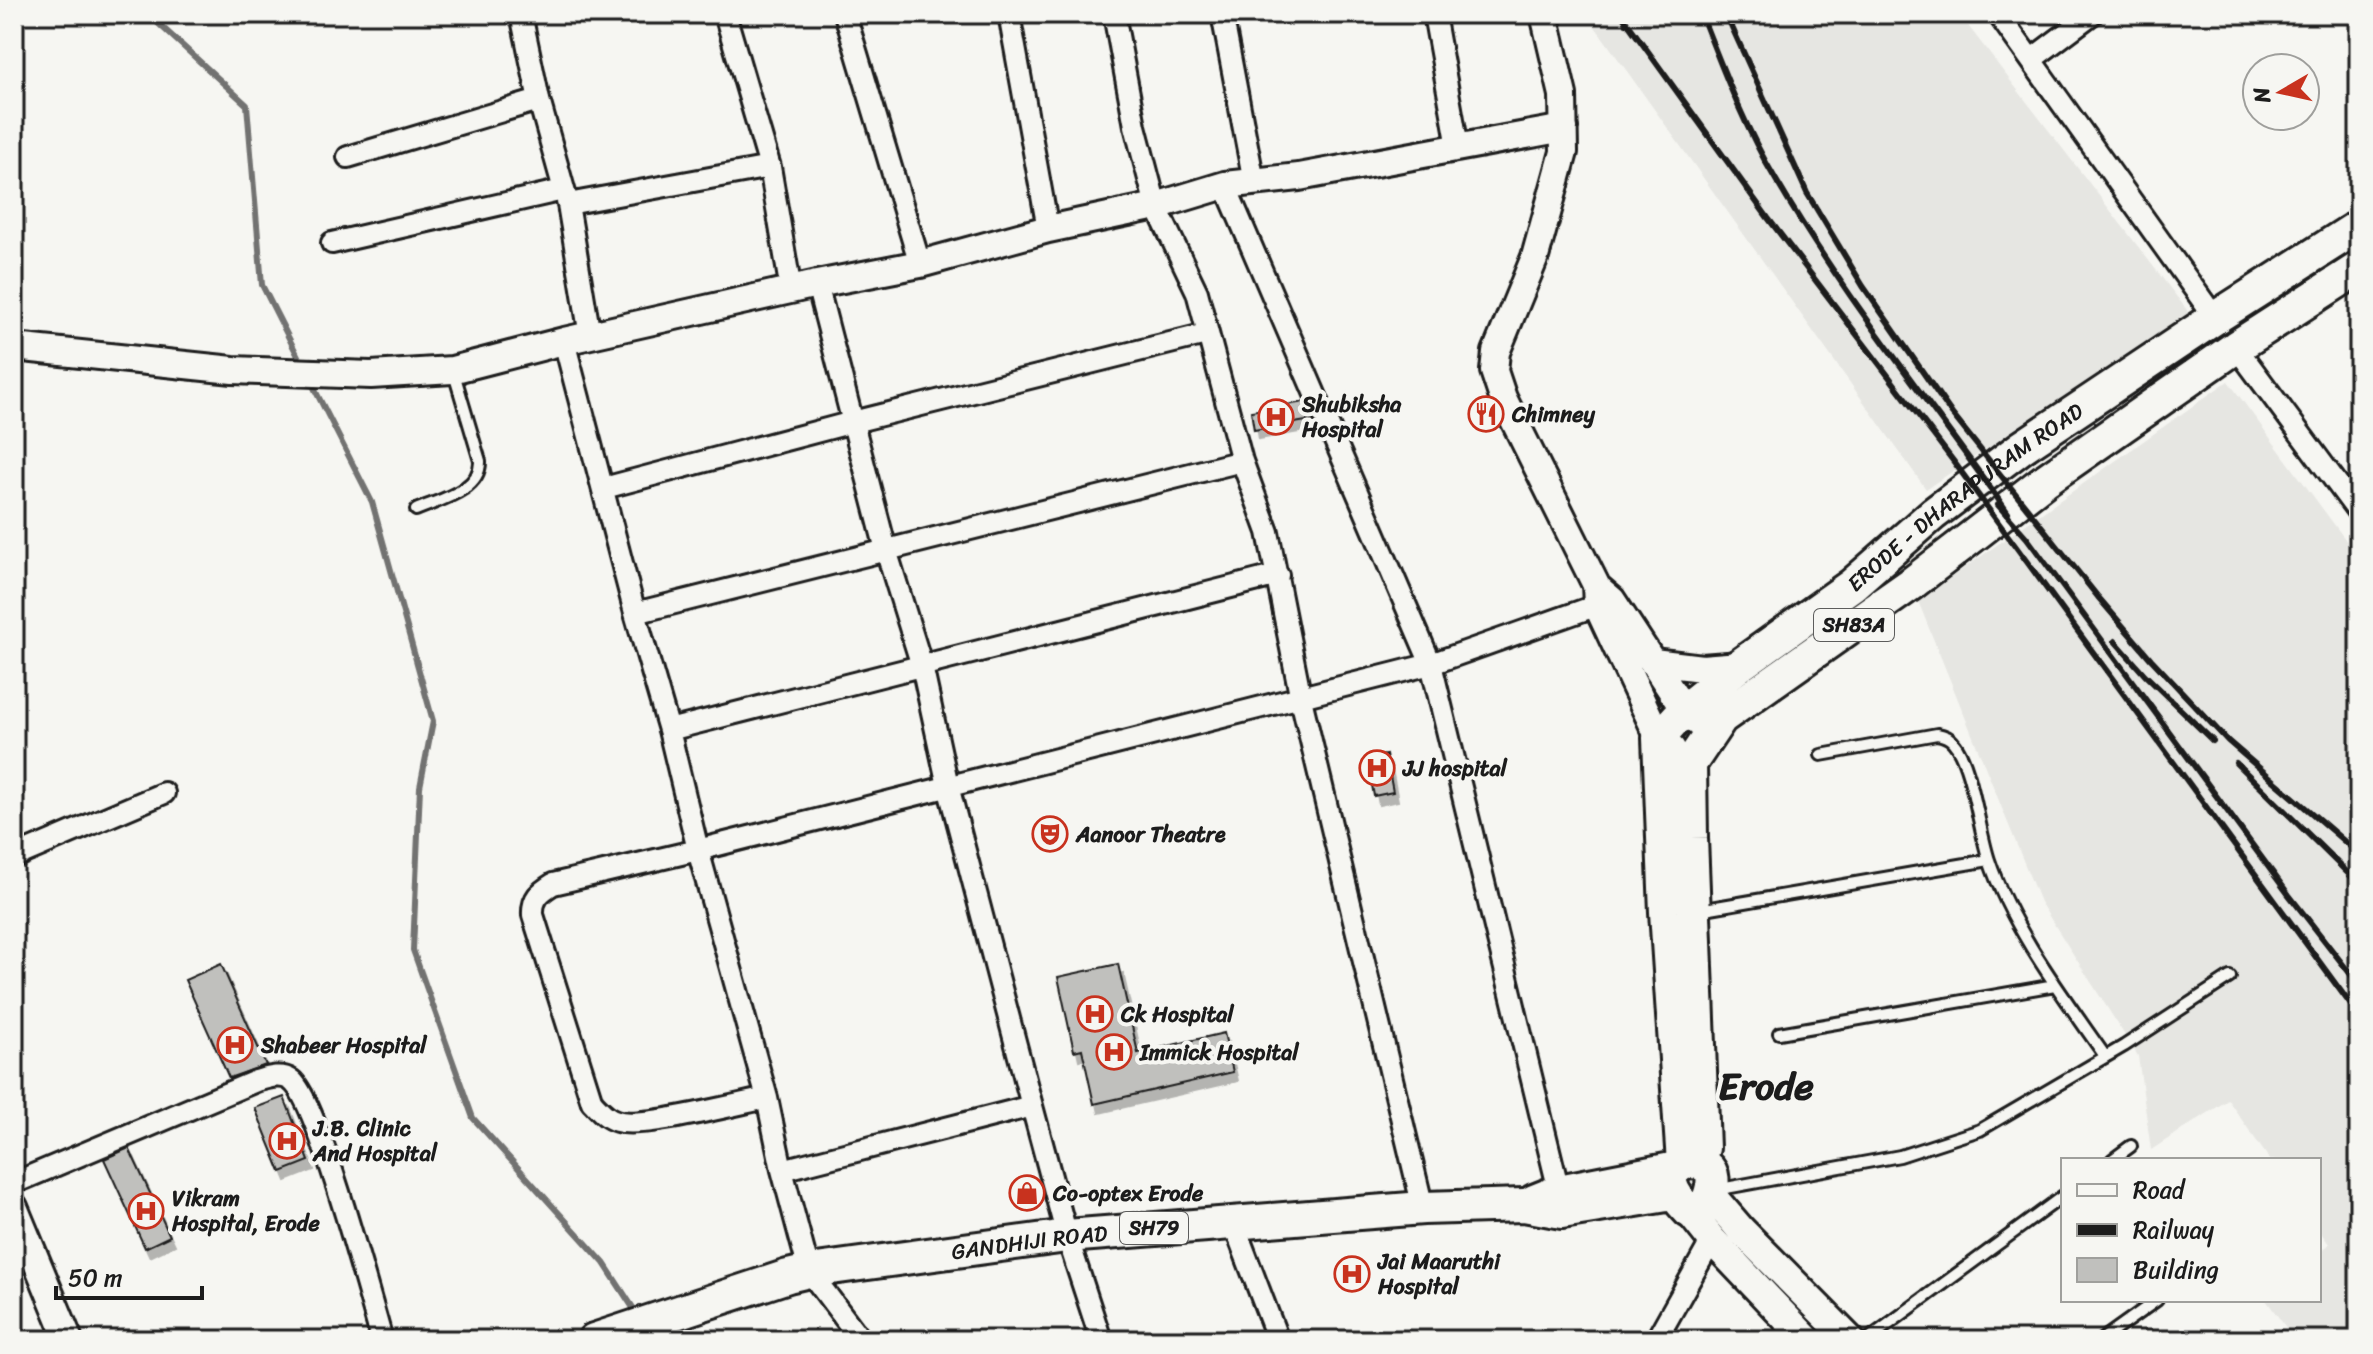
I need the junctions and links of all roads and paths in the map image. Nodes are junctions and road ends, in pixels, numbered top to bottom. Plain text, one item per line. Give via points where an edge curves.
1 (521, 14) edge
2 (725, 14) edge
3 (845, 14) edge
4 (1009, 14) edge
5 (1114, 14) edge
6 (1222, 14) edge
7 (1434, 14) edge
8 (1544, 14) edge
9 (1998, 14) edge
10 (2092, 14) edge
11 (2032, 59) junction
12 (539, 100) junction
13 (1564, 128) junction
14 (1458, 147) junction
15 (348, 157) dead end
16 (770, 167) junction
17 (1254, 182) junction
18 (1225, 185) junction
19 (565, 197) junction
20 (1156, 206) junction
21 (2359, 226) edge
22 (1048, 229) junction
23 (332, 243) dead end
24 (920, 264) junction
25 (2359, 268) edge
26 (817, 284) junction
27 (791, 291) junction
28 (2215, 318) junction
29 (1206, 334) junction
30 (590, 336) junction
31 (564, 341) junction
32 (14, 347) edge
33 (2236, 347) junction
34 (452, 370) junction
35 (853, 422) junction
36 (1242, 461) junction
37 (604, 488) junction
38 (416, 510) dead end
39 (2359, 513) edge
40 (886, 550) junction
41 (1278, 575) junction
42 (1602, 597) junction
43 (635, 613) junction
44 (1653, 662) junction
45 (1431, 664) junction
46 (1740, 665) junction
47 (922, 666) junction
48 (1301, 699) junction
49 (1684, 710) junction
50 (669, 730) junction
51 (1709, 733) junction
52 (1659, 738) junction
53 (1821, 755) dead end
54 (1690, 764) junction
55 (948, 786) junction
56 (164, 793) dead end
57 (698, 850) junction
58 (14, 857) edge
59 (1989, 860) junction
60 (1694, 911) junction
61 (2230, 977) dead end
62 (2055, 985) junction
63 (1779, 1033) dead end
64 (2105, 1056) junction
65 (767, 1098) junction
66 (1032, 1106) junction
67 (2131, 1146) dead end
68 (2115, 1158) edge
69 (782, 1170) junction
70 (14, 1183) edge
71 (1693, 1184) junction
72 (1559, 1191) junction
73 (2061, 1197) edge
74 (1524, 1205) junction
75 (14, 1207) edge
76 (1423, 1208) junction
77 (1233, 1222) junction
78 (1067, 1236) junction
79 (1712, 1240) junction
80 (798, 1274) junction
81 (2154, 1302) edge
82 (69, 1340) edge
83 (382, 1340) edge
84 (594, 1340) edge
85 (861, 1340) edge
86 (1101, 1340) edge
87 (1278, 1340) edge
88 (1656, 1340) edge
89 (1807, 1340) edge
90 (1850, 1340) edge
91 (1867, 1340) edge
92 (2101, 1340) edge

1 - 12 street
2 - 16 street
3 - 24 street
4 - 22 street
5 - 20 street
6 - 17 street
7 - 14 street
8 - 13 street via 1563,95
9 - 11 street
10 - 11 street
11 - 28 street
12 - 15 street
12 - 19 street
13 - 14 street
13 - 42 street via 1564,152 1535,257 1496,352 1494,371
14 - 17 street
16 - 19 street
16 - 27 street
17 - 18 street
18 - 20 street
18 - 45 street
19 - 23 street
19 - 30 street
20 - 22 street
20 - 29 street via 1197,292
21 - 28 main road, ERODE - DHARAPURAM ROAD / SH83A
22 - 24 street
24 - 26 street
25 - 33 main road, ERODE - DHARAPURAM ROAD / SH83A
26 - 27 street
26 - 35 street
27 - 30 street
28 - 46 main road, ERODE - DHARAPURAM ROAD / SH83A via 2022,447 1933,514 1852,585
29 - 35 street
29 - 36 street
30 - 31 street
31 - 34 street
31 - 37 street
32 - 34 street via 233,370 371,375
33 - 39 street
33 - 51 main road, ERODE - DHARAPURAM ROAD / SH83A via 2044,481 1911,584 1721,718
34 - 38 lane via 480,461 478,477
35 - 37 street
35 - 40 street
36 - 40 street
36 - 41 street
37 - 43 street
40 - 43 street
40 - 47 street
41 - 47 street
41 - 48 street
42 - 44 street
42 - 45 street
42 - 52 street
43 - 50 street
44 - 46 street via 1702,668
44 - 49 street
45 - 48 street
45 - 72 street
46 - 49 main road, ERODE - DHARAPURAM ROAD / SH83A
47 - 50 street
47 - 55 street
48 - 55 street
48 - 76 street
49 - 51 street
49 - 52 main road, ERODE - DHARAPURAM ROAD / SH83A
50 - 57 street
51 - 54 main road, ERODE - DHARAPURAM ROAD / SH83A
52 - 54 street
52 - 71 main road via 1666,912
53 - 59 lane via 1945,736 1957,748 1971,782
54 - 60 main road
55 - 57 street
55 - 66 street
56 - 58 street
57 - 65 street
57 - 65 street via 553,884 534,900 533,915 592,1102 608,1118 644,1121
59 - 60 lane
59 - 62 lane
60 - 71 main road
61 - 64 lane
62 - 63 lane
62 - 64 lane
64 - 71 lane via 1995,1122 1936,1145 1900,1156
65 - 69 street
66 - 69 street
66 - 78 street
67 - 68 lane
69 - 80 street
70 - 83 street via 256,1081 284,1076 302,1092 322,1142
71 - 72 main road, GANDHIJI ROAD / SH79
71 - 74 main road, GANDHIJI ROAD / SH79 via 1562,1212
71 - 79 main road
71 - 90 main road
72 - 74 main road, GANDHIJI ROAD / SH79
73 - 91 lane
74 - 76 main road, GANDHIJI ROAD / SH79
75 - 82 street
76 - 77 main road, GANDHIJI ROAD / SH79
77 - 78 main road, GANDHIJI ROAD / SH79
77 - 87 street
78 - 80 main road, GANDHIJI ROAD / SH79
78 - 86 street
79 - 88 street
79 - 89 main road
80 - 84 main road, GANDHIJI ROAD / SH79
80 - 85 street
81 - 92 lane

